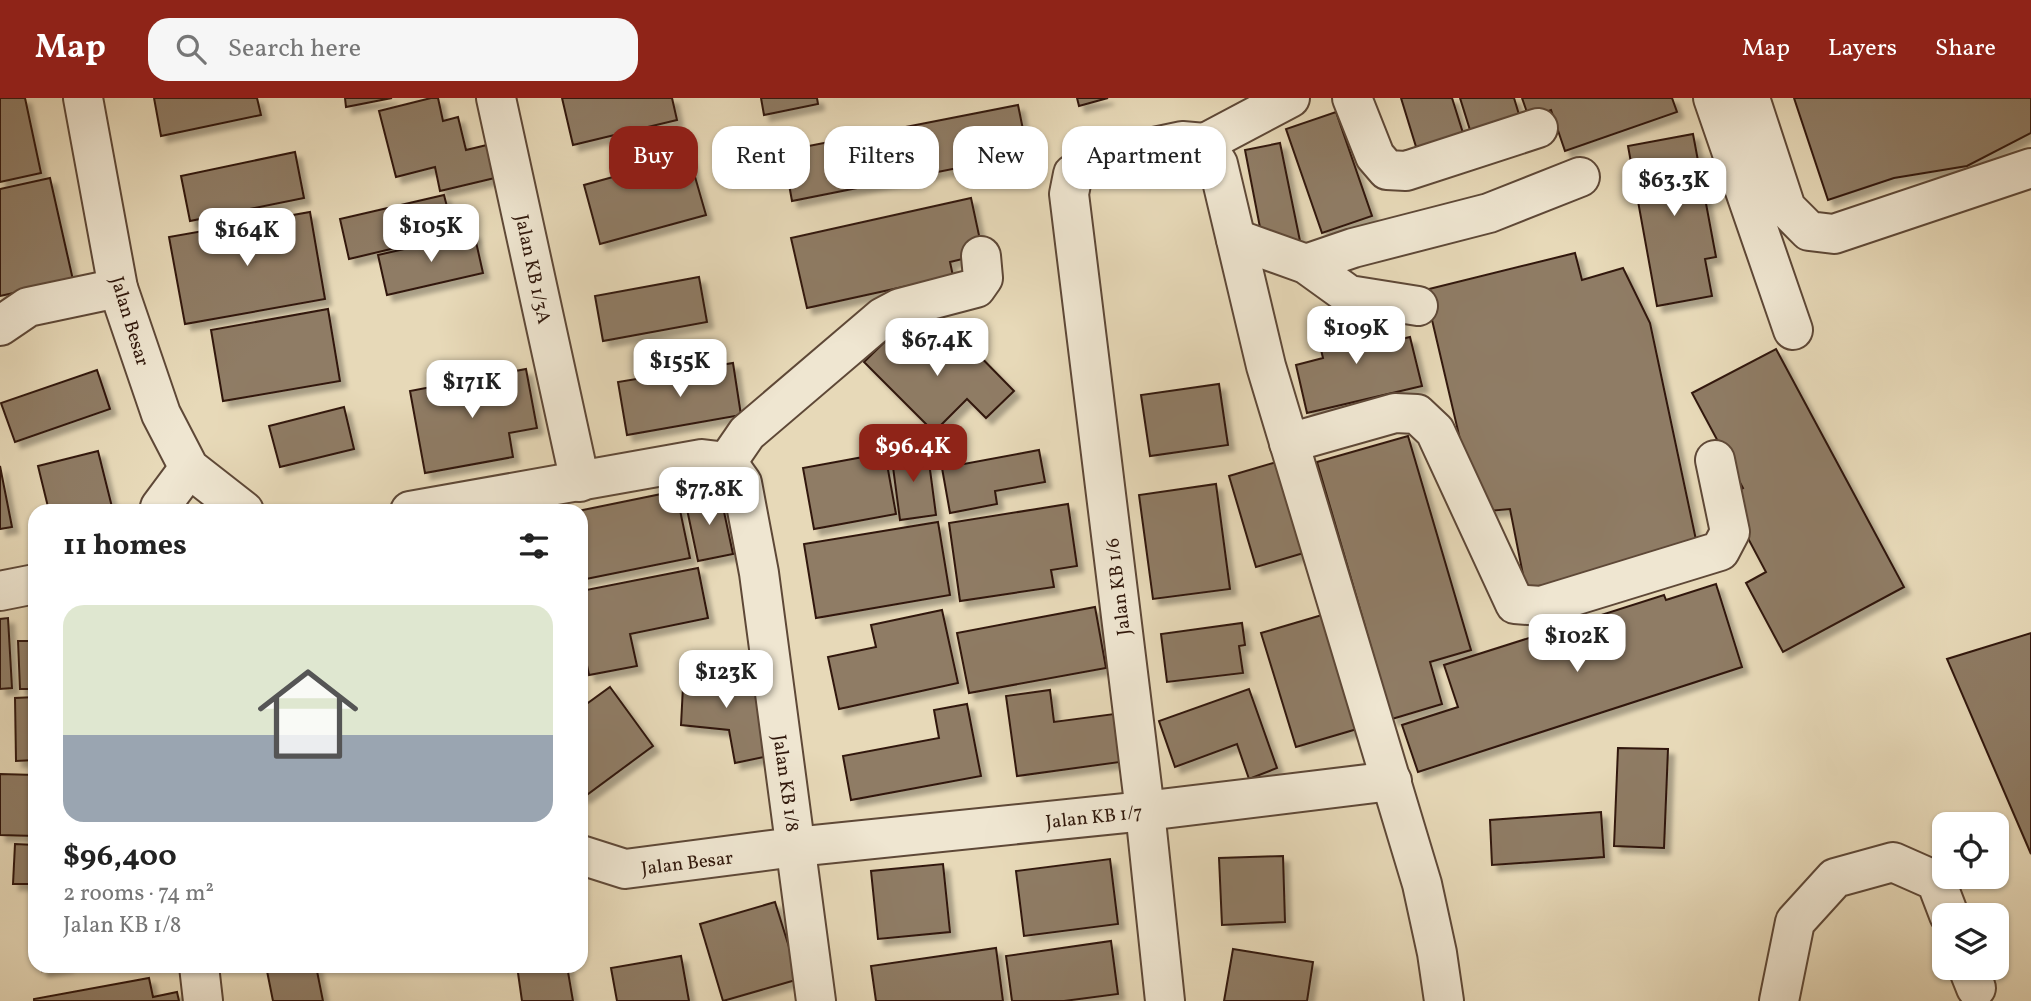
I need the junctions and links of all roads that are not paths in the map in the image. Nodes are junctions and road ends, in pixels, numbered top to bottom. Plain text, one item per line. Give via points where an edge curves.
1 (83, 98) edge
2 (496, 98) edge
3 (1290, 98) edge
4 (1352, 98) edge
5 (1713, 98) edge
6 (1750, 98) edge
7 (1538, 128) dead end
8 (1226, 132) edge
9 (2031, 167) edge
10 (1580, 177) dead end
11 (1070, 189) edge
12 (1224, 189) edge
13 (1236, 239) junction
14 (981, 256) dead end
15 (1306, 264) junction
16 (118, 288) junction
17 (1418, 306) dead end
18 (0, 326) edge
19 (1793, 330) dead end
20 (1289, 443) junction
21 (1715, 460) dead end
22 (189, 468) junction
23 (734, 472) junction
24 (580, 482) junction
25 (162, 504) edge
26 (235, 504) edge
27 (451, 504) edge
28 (28, 585) edge
29 (0, 591) edge
30 (1392, 781) junction
31 (1145, 811) junction
32 (795, 847) junction
33 (588, 857) edge
34 (1944, 903) edge
35 (200, 973) edge
36 (203, 1001) edge
37 (816, 1001) edge
38 (1165, 1001) edge
39 (1444, 1001) edge
40 (1779, 1001) edge

1 - 16 street, Jalan Besar
2 - 24 street, Jalan KB 1/3A
3 - 8 street
4 - 7 street via 1375,156 1387,170 1406,171
5 - 19 street
6 - 9 street via 1786,208 1809,231 1834,234
10 - 15 street via 1489,213
11 - 31 street, Jalan KB 1/6
12 - 13 street
13 - 15 street
13 - 20 street
14 - 23 street via 982,278 976,289 900,308 883,317 747,433
15 - 17 street via 1349,295
16 - 18 street via 28,307
16 - 22 street, Jalan Besar via 161,414
20 - 21 street via 1395,413 1418,414 1435,431 1516,604 1541,606 1720,551 1731,532
20 - 30 street
22 - 25 street
22 - 26 street, Jalan Besar
23 - 24 street via 702,459
23 - 32 street, Jalan KB 1/8 via 759,573
24 - 27 street
28 - 29 street
30 - 31 street, Jalan KB 1/7
30 - 39 street via 1422,884
31 - 32 street, Jalan KB 1/7
31 - 38 street, Jalan KB 1/6
32 - 33 street, Jalan Besar via 625,869
32 - 37 street, Jalan KB 1/8
34 - 40 street via 1936,881 1893,862 1835,878 1795,922
35 - 36 street

